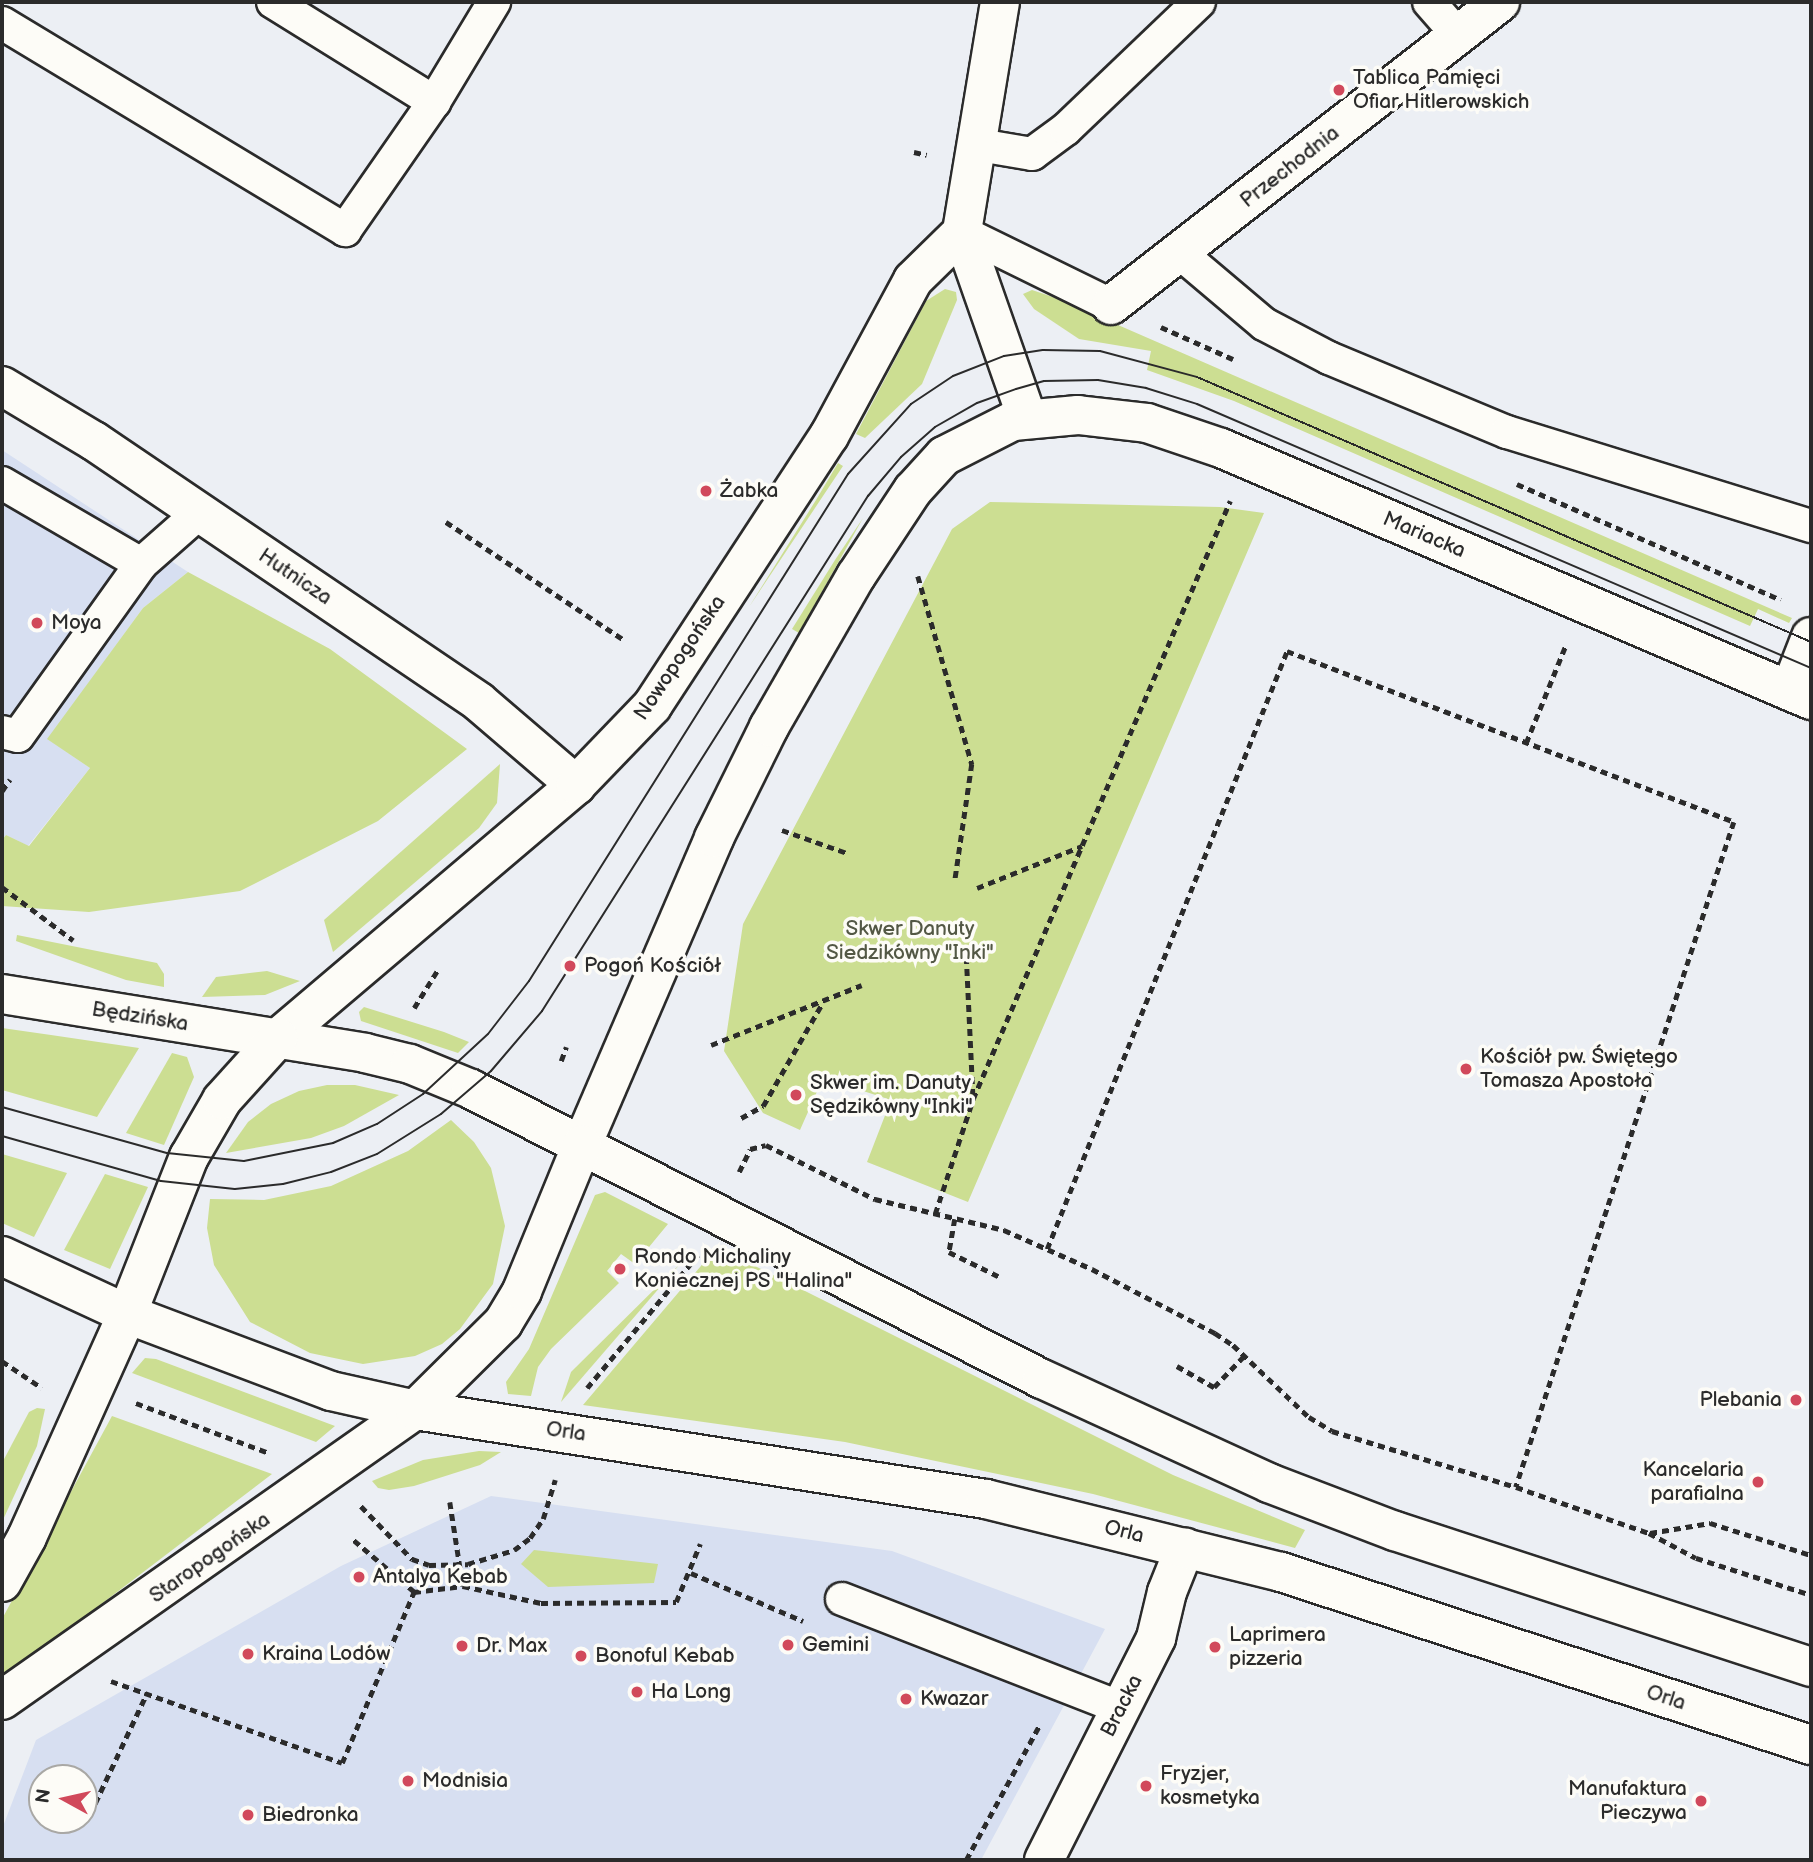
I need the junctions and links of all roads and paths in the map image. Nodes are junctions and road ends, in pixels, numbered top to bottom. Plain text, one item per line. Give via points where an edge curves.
1 (273, 2) edge
2 (494, 2) edge
3 (1000, 2) edge
4 (1199, 2) edge
5 (1429, 2) edge
6 (1500, 2) edge
7 (2, 23) edge
8 (1458, 35) junction
9 (434, 102) junction
10 (978, 155) junction
11 (962, 232) junction
12 (1180, 253) junction
13 (1111, 305) joint
14 (2, 386) edge
15 (1027, 418) junction
16 (2, 483) edge
17 (1233, 494) dead end
18 (200, 512) junction
19 (446, 522) dead end
20 (1811, 526) edge
21 (141, 564) junction
22 (918, 576) dead end
23 (1811, 638) edge
24 (1569, 639) dead end
25 (624, 640) dead end
26 (1801, 695) edge
27 (10, 734) edge
28 (1526, 743) junction
29 (576, 785) junction
30 (782, 830) dead end
31 (1082, 846) junction
32 (847, 853) dead end
33 (956, 880) dead end
34 (2, 887) edge
35 (976, 888) dead end
36 (73, 940) dead end
37 (966, 945) dead end
38 (437, 971) dead end
39 (862, 985) dead end
40 (2, 994) edge
41 (823, 1003) junction
42 (414, 1008) dead end
43 (278, 1038) junction
44 (711, 1045) dead end
45 (566, 1047) dead end
46 (561, 1061) dead end
47 (973, 1099) junction
48 (741, 1118) dead end
49 (582, 1145) junction
50 (766, 1145) dead end
51 (935, 1214) junction
52 (955, 1219) junction
53 (1048, 1249) junction
54 (2, 1256) edge
55 (998, 1276) dead end
56 (127, 1314) junction
57 (1244, 1356) junction
58 (2, 1361) edge
59 (1177, 1366) dead end
60 (93, 1395) junction
61 (415, 1410) junction
62 (321, 1479) junction
63 (1516, 1487) junction
64 (450, 1502) dead end
65 (380, 1526) dead end
66 (1649, 1533) junction
67 (353, 1540) dead end
68 (700, 1544) dead end
69 (1185, 1547) junction
70 (1811, 1555) edge
71 (691, 1573) junction
72 (2, 1582) edge
73 (463, 1586) junction
74 (414, 1592) junction
75 (1811, 1595) edge
76 (842, 1599) dead end
77 (816, 1626) dead end
78 (1811, 1667) edge
79 (111, 1680) dead end
80 (147, 1693) junction
81 (2, 1700) edge
82 (1122, 1708) junction
83 (1028, 1716) dead end
84 (1811, 1745) edge
85 (98, 1797) edge
86 (966, 1860) edge
87 (1044, 1860) edge

1 - 9 lane
2 - 9 lane
3 - 10 street
4 - 10 lane via 1066,129 1032,154
5 - 8 lane
6 - 8 street, Przechodnia
7 - 9 lane via 345,230
8 - 12 street, Przechodnia
10 - 11 street
11 - 13 lane
11 - 15 street
11 - 29 street, Nowopogońska via 913,280 829,436 652,706
12 - 13 street, Przechodnia
12 - 20 lane via 1264,324 1329,358 1507,432
14 - 18 street, Hutnicza
15 - 26 street, Mariacka via 1078,415 1147,423 1221,448
15 - 49 street via 987,431 944,456 913,490 856,576 769,727 713,838
16 - 21 lane
17 - 31 path
18 - 21 lane
18 - 29 street, Hutnicza via 479,702
19 - 25 path
21 - 27 lane
22 - 33 path via 972,764
23 - 26 street
24 - 28 path
28 - 53 path via 1287,651
28 - 63 path via 1734,822
29 - 43 street, Nowopogońska
30 - 32 path
31 - 35 path
31 - 47 path
34 - 36 path
37 - 47 path
38 - 42 path
39 - 41 path
40 - 43 street, Będzińska
41 - 44 path
41 - 48 path via 764,1107
43 - 49 street, Będzińska via 410,1064
43 - 56 street, Nowopogońska via 222,1100 188,1157
45 - 46 path
47 - 51 path
49 - 61 street, Staropogońska via 522,1291 503,1323
49 - 78 street via 1042,1379 1269,1483 1421,1540
50 - 51 path via 861,1194
51 - 52 path
52 - 53 path via 1004,1230
52 - 55 path via 949,1252
53 - 57 path via 1195,1322
54 - 56 street
56 - 60 street
56 - 61 street, Orla via 331,1391
57 - 59 path via 1214,1387
57 - 63 path via 1309,1417 1332,1431
58 - 60 path via 43,1388
60 - 62 path via 120,1397 290,1462
60 - 72 street
61 - 62 street, Staropogońska
61 - 69 street, Orla via 986,1499
62 - 65 path via 348,1493
62 - 81 street, Staropogońska
63 - 66 path
64 - 73 path
66 - 70 path via 1710,1523
66 - 75 path via 1696,1558
67 - 74 path
68 - 71 path
69 - 82 street, Bracka via 1167,1592 1157,1638
69 - 84 street, Orla via 1281,1572
71 - 73 path via 676,1602 541,1603
71 - 77 path
73 - 74 path
74 - 80 path via 342,1763
76 - 82 lane
79 - 80 path
80 - 85 path
82 - 87 street, Bracka
83 - 86 path via 1041,1722

